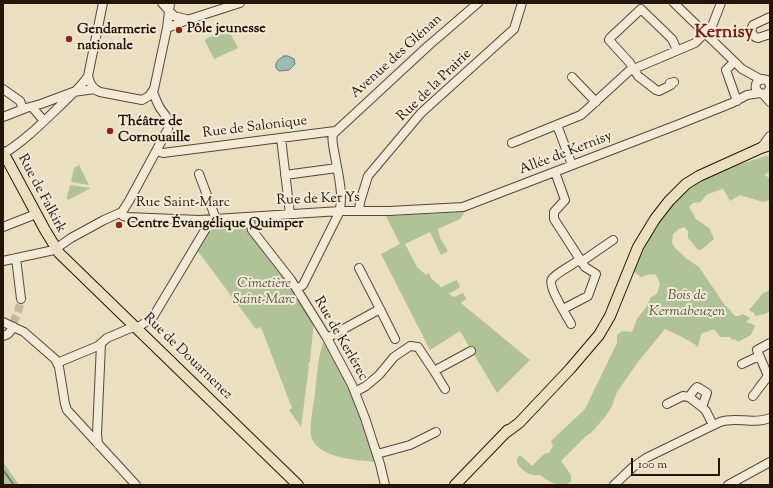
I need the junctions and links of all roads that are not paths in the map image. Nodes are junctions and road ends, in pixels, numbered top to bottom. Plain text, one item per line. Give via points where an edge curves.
1 (102, 3) edge
2 (162, 3) edge
3 (240, 3) edge
4 (477, 3) edge
5 (522, 3) edge
6 (674, 3) edge
7 (721, 3) edge
8 (169, 7) edge
9 (770, 17) edge
10 (187, 20) junction
11 (167, 28) junction
12 (705, 34) junction
13 (770, 34) edge
14 (677, 50) junction
15 (731, 65) dead end
16 (633, 69) junction
17 (88, 76) junction
18 (572, 76) dead end
19 (674, 82) dead end
20 (764, 86) edge
21 (3, 88) edge
22 (95, 89) junction
23 (73, 92) junction
24 (153, 92) junction
25 (737, 101) junction
26 (596, 102) junction
27 (770, 102) edge
28 (32, 107) junction
29 (23, 109) junction
30 (3, 117) edge
31 (44, 121) junction
32 (557, 125) junction
33 (335, 131) junction
34 (770, 136) edge
35 (281, 138) junction
36 (512, 143) dead end
37 (767, 148) edge
38 (156, 151) junction
39 (3, 153) edge
40 (572, 165) junction
41 (337, 168) junction
42 (555, 172) junction
43 (199, 174) dead end
44 (285, 175) junction
45 (340, 211) junction
46 (359, 211) junction
47 (388, 211) joint
48 (120, 213) junction
49 (36, 214) junction
50 (290, 214) junction
51 (249, 217) junction
52 (216, 219) junction
53 (206, 220) junction
54 (3, 227) edge
55 (613, 240) dead end
56 (56, 249) junction
57 (16, 258) junction
58 (581, 260) junction
59 (3, 261) edge
60 (359, 268) dead end
61 (296, 289) junction
62 (21, 298) tunnel mouth
63 (380, 309) junction
64 (563, 309) junction
65 (3, 322) edge
66 (571, 324) dead end
67 (13, 325) junction
68 (136, 327) junction
69 (3, 336) edge
70 (327, 338) junction
71 (395, 339) dead end
72 (100, 344) junction
73 (770, 344) edge
74 (471, 351) dead end
75 (759, 356) junction
76 (57, 363) junction
77 (742, 364) dead end
78 (434, 371) junction
79 (445, 389) dead end
80 (355, 392) junction
81 (753, 396) dead end
82 (689, 397) junction
83 (667, 404) dead end
84 (702, 407) junction
85 (770, 418) edge
86 (713, 425) junction
87 (436, 432) dead end
88 (98, 444) junction
89 (377, 454) junction
90 (770, 462) edge
91 (297, 484) edge
92 (136, 485) edge
93 (385, 485) edge
94 (456, 485) edge
95 (614, 485) edge
96 (728, 485) edge

1 - 17 street
2 - 8 street
3 - 10 street
4 - 33 street, Avenue des Glénan
5 - 46 street, Rue de la Prairie via 514,29 421,113 368,176
6 - 12 street
7 - 12 street via 713,23
8 - 10 street via 177,17
8 - 11 street
9 - 13 street via 753,25 751,31 758,38
10 - 11 street
11 - 24 street
12 - 14 street via 693,44
12 - 20 street via 746,73
14 - 16 street
14 - 16 street via 670,37 644,10 640,10 609,40
15 - 25 street via 726,70
16 - 19 street via 658,91
16 - 26 street
17 - 22 street
17 - 23 street
18 - 26 street
20 - 25 street, Allée de Kernisy
20 - 27 street
21 - 29 street via 19,100
22 - 23 street
22 - 24 street via 141,100 148,98
23 - 28 street
23 - 31 street
24 - 38 street via 169,122
25 - 40 street, Allée de Kernisy
26 - 32 street via 581,115
28 - 29 street
28 - 31 street
29 - 30 street
31 - 39 street
32 - 36 street
32 - 40 street
33 - 35 street, Rue de Salonique
33 - 41 street via 332,139
34 - 37 street
35 - 38 street, Rue de Salonique via 163,153
35 - 44 street
37 - 94 main road via 698,176 669,201 638,247 608,321 596,338 516,419
38 - 48 street via 125,209
39 - 49 main road, Rue de Falkirk
40 - 42 street, Allée de Kernisy
41 - 44 street
41 - 45 street
42 - 47 street, Allée de Kernisy via 463,207
42 - 58 street via 565,200 554,212 554,217
43 - 52 street
44 - 50 street
45 - 46 street, Rue de Ker Ys
45 - 50 street, Rue de Ker Ys
45 - 61 street via 303,285
46 - 47 street, Rue de Ker Ys
48 - 53 street, Rue Saint-Marc via 128,217
48 - 56 street, Rue Saint-Marc via 71,238
49 - 54 street
49 - 56 main road, Rue de Falkirk
50 - 51 street, Rue de Ker Ys
51 - 52 street, Rue Saint-Marc
51 - 61 street, Rue de Kerlérec via 252,230
52 - 53 street, Rue Saint-Marc
53 - 68 street via 205,230 156,313 147,322
55 - 58 street
56 - 57 street
56 - 68 main road, Rue de Douarnenez
57 - 59 street
57 - 62 street
58 - 64 street via 551,280 551,286
58 - 64 street via 587,269 596,274 590,292 588,296
60 - 63 street
61 - 70 street, Rue de Kerlérec
63 - 70 street
63 - 71 street
64 - 66 street
65 - 67 street
67 - 69 street via 8,334
67 - 76 street
68 - 72 street via 113,335
68 - 91 main road, Rue de Douarnenez
70 - 80 street, Rue de Kerlérec
72 - 76 street
72 - 88 street
73 - 75 street via 757,350
74 - 78 street
75 - 77 street
75 - 81 street via 768,376
76 - 88 street via 66,408
78 - 79 street
78 - 80 street via 420,349 413,346 394,357 379,375
80 - 89 street, Rue de Kerlérec
82 - 83 street via 683,396
82 - 84 street
82 - 84 street via 697,387 707,393
84 - 86 street
85 - 86 street via 756,421 724,420
86 - 95 street via 646,458
87 - 89 street via 410,445
88 - 92 street
89 - 93 street, Rue de Kerlérec
90 - 96 street

